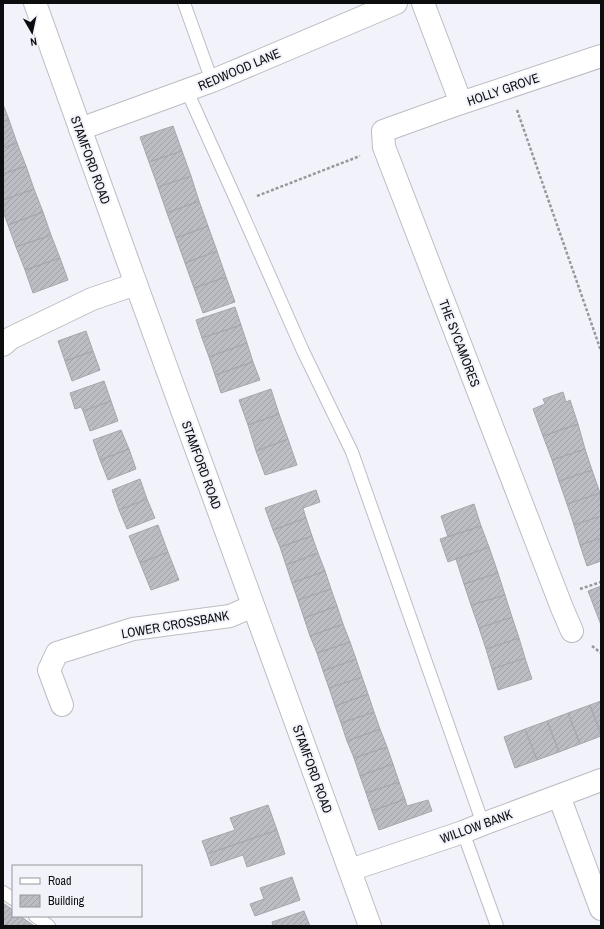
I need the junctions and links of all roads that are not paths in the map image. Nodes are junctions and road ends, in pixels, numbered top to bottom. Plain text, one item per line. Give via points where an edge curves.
1 (35, 3) edge
2 (184, 3) edge
3 (396, 3) edge
4 (423, 3) edge
5 (601, 56) edge
6 (212, 81) junction
7 (187, 91) junction
8 (461, 103) junction
9 (80, 129) junction
10 (136, 284) junction
11 (3, 345) edge
12 (253, 606) junction
13 (572, 631) dead end
14 (62, 704) dead end
15 (601, 780) edge
16 (559, 796) junction
17 (483, 824) junction
18 (463, 832) junction
19 (350, 870) junction
20 (3, 892) edge
21 (12, 898) edge
22 (601, 908) edge
23 (36, 917) edge
24 (49, 926) edge
25 (370, 926) edge
26 (497, 926) edge

1 - 9 street, STAMFORD ROAD
2 - 6 lane
3 - 6 street, REDWOOD LANE
4 - 8 street, HOLLY GROVE
5 - 8 street, HOLLY GROVE
6 - 7 street, REDWOOD LANE
7 - 9 street, REDWOOD LANE
7 - 17 lane via 302,352 352,452
8 - 13 street, THE SYCAMORES via 383,131 384,147
9 - 10 street, STAMFORD ROAD
10 - 11 street via 92,299 12,338
10 - 12 street, STAMFORD ROAD
12 - 14 street, LOWER CROSSBANK via 230,616 133,629 57,653 49,670
12 - 19 street, STAMFORD ROAD
15 - 16 street, WILLOW BANK
16 - 17 street, WILLOW BANK
16 - 22 street
17 - 18 street, WILLOW BANK
18 - 19 street, WILLOW BANK
18 - 26 lane
19 - 25 street, STAMFORD ROAD
20 - 21 lane
23 - 24 lane

